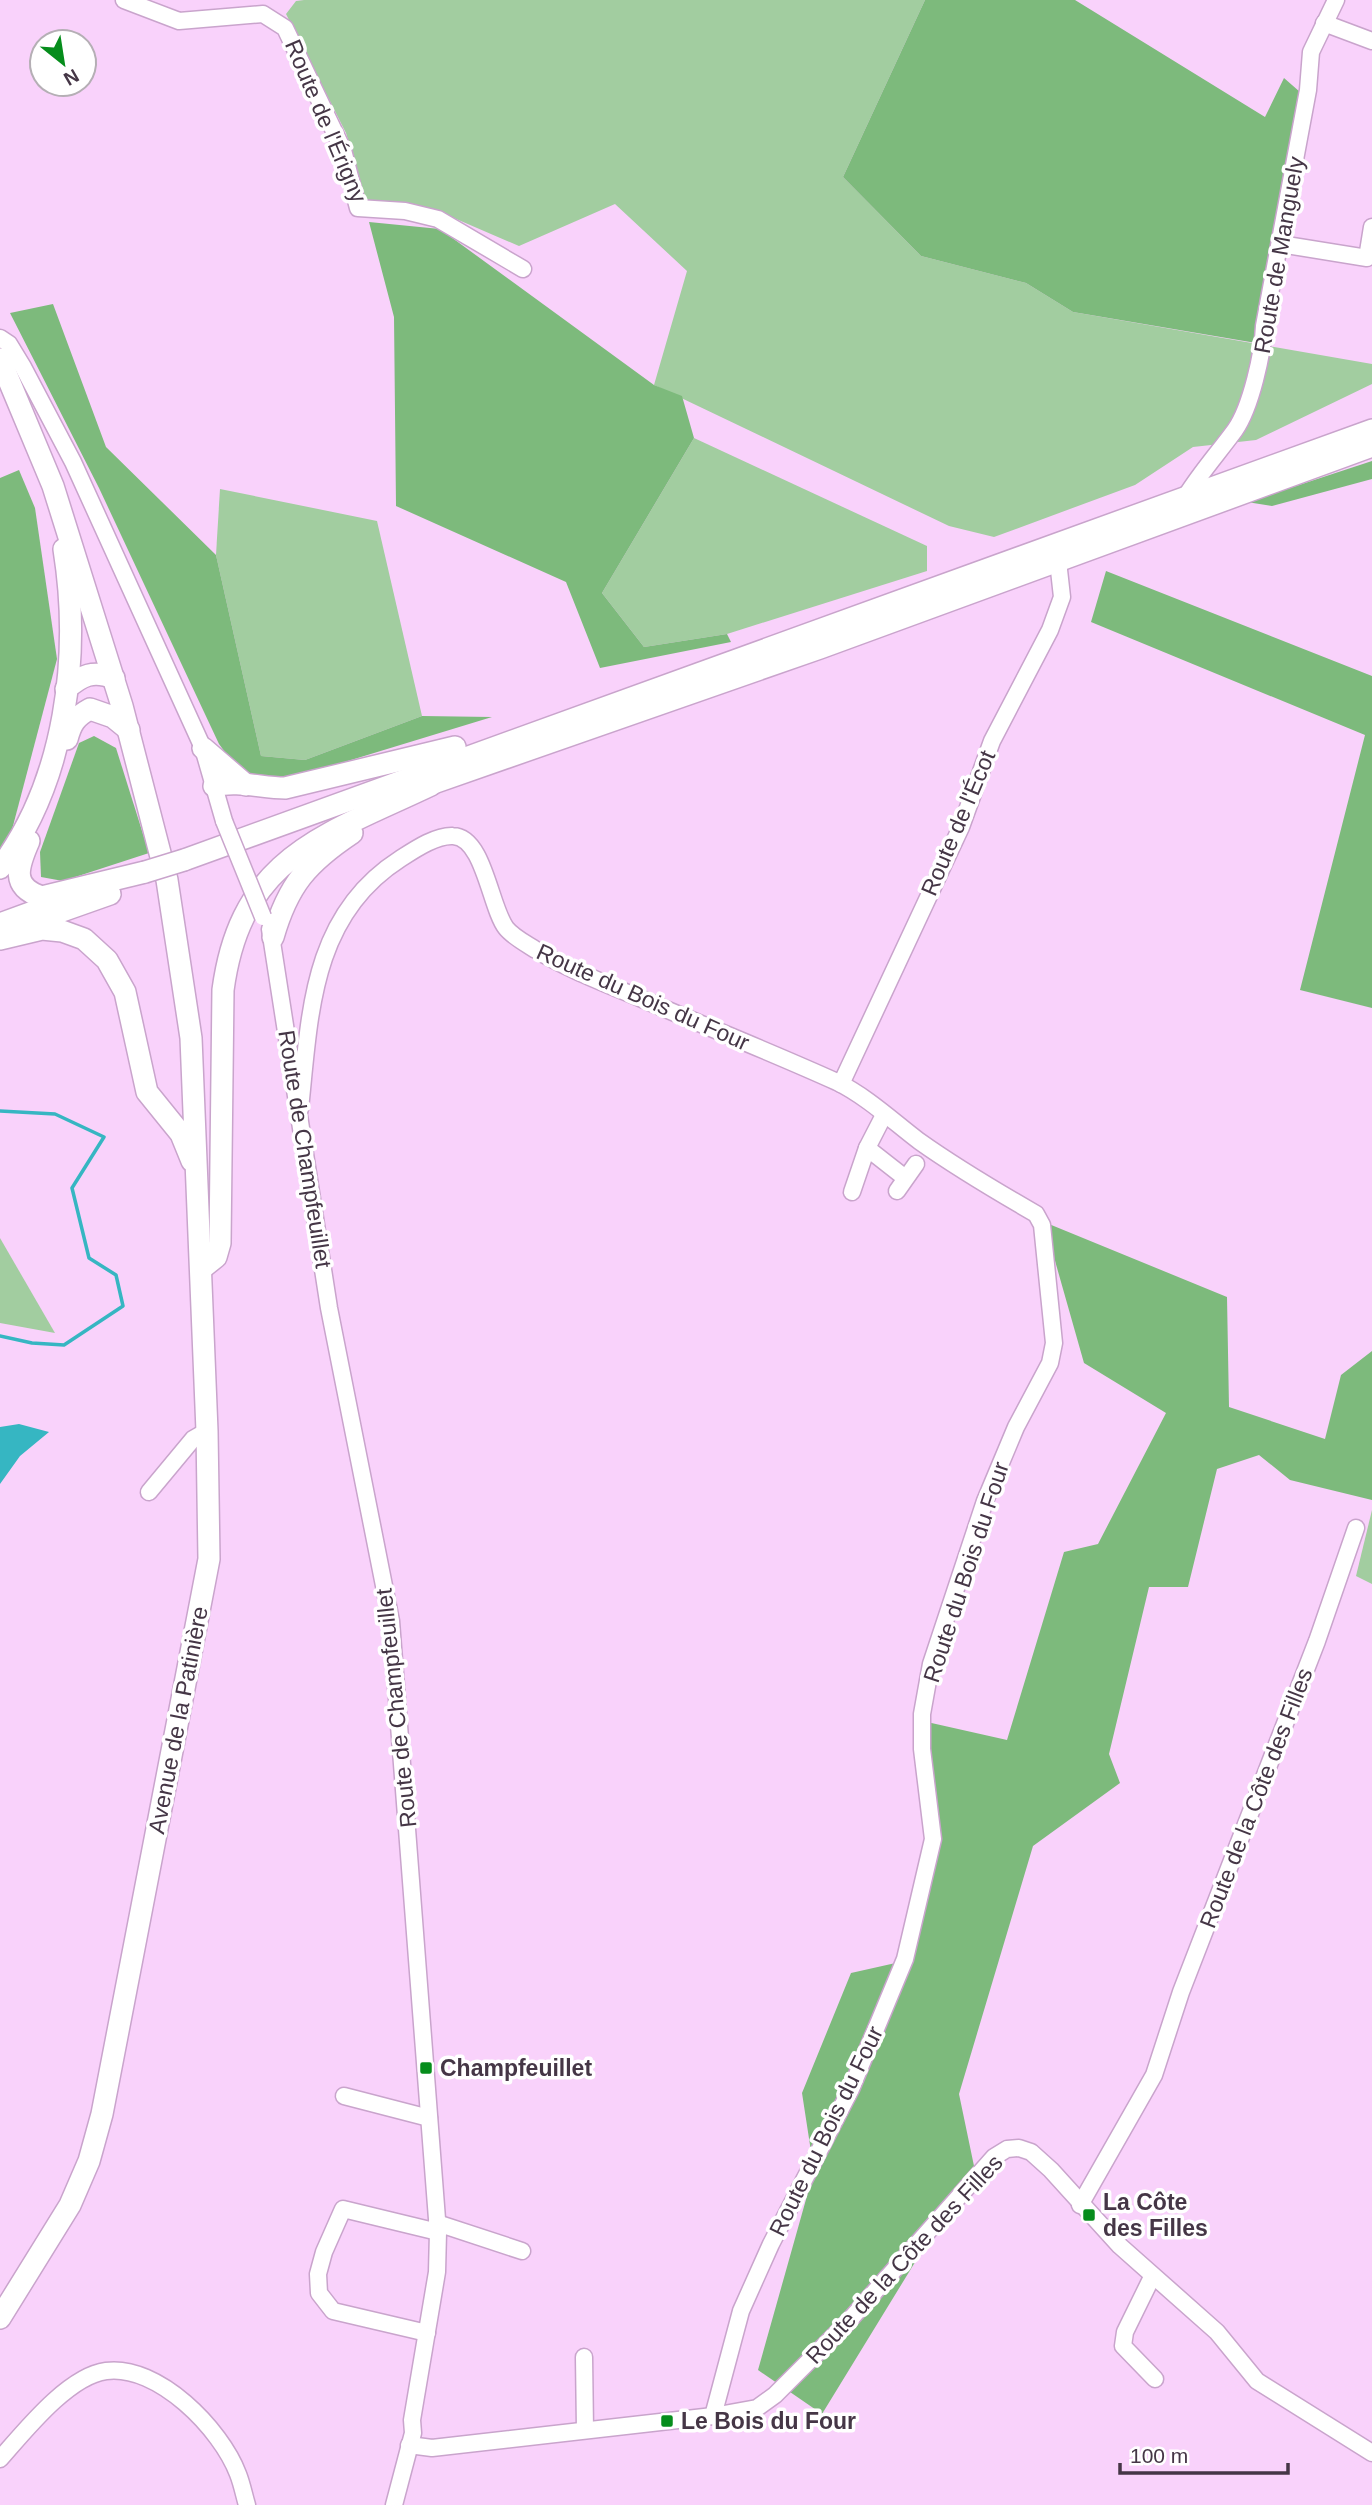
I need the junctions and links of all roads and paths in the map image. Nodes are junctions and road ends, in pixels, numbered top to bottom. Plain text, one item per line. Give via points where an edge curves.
1 (124, 0) edge
2 (1336, 0) edge
3 (1324, 23) junction
4 (1372, 41) edge
5 (1372, 227) edge
6 (1280, 244) junction
7 (1369, 258) edge
8 (523, 269) dead end
9 (0, 338) edge
10 (0, 359) edge
11 (1372, 430) edge
12 (1372, 446) edge
13 (53, 486) junction
14 (1186, 496) junction
15 (1058, 561) junction
16 (114, 678) junction
17 (66, 689) junction
18 (578, 714) junction
19 (129, 730) junction
20 (204, 748) junction
21 (439, 781) junction
22 (214, 786) junction
23 (248, 786) junction
24 (400, 800) junction
25 (185, 863) junction
26 (0, 868) edge
27 (154, 878) junction
28 (0, 923) edge
29 (0, 932) edge
30 (273, 937) junction
31 (0, 939) edge
32 (841, 1084) junction
33 (194, 1092) junction
34 (154, 1104) junction
35 (300, 1109) junction
36 (884, 1115) junction
37 (867, 1148) junction
38 (916, 1164) dead end
39 (198, 1174) junction
40 (852, 1192) dead end
41 (201, 1269) junction
42 (207, 1431) junction
43 (149, 1492) dead end
44 (1356, 1528) dead end
45 (344, 2096) dead end
46 (429, 2118) junction
47 (1080, 2205) junction
48 (438, 2227) junction
49 (522, 2251) dead end
50 (1152, 2277) junction
51 (0, 2318) edge
52 (427, 2333) junction
53 (584, 2357) dead end
54 (1155, 2379) dead end
55 (713, 2416) junction
56 (585, 2430) junction
57 (409, 2445) junction
58 (1372, 2453) edge
59 (0, 2459) edge
60 (247, 2505) edge
61 (394, 2505) edge

1 - 8 street, Route de l'Érigny via 179,20 263,14 285,28 343,150 358,208 438,219
2 - 3 street, Route de Manguely
3 - 4 street
3 - 6 street, Route de Manguely via 1311,52
5 - 7 street
6 - 7 street
6 - 14 street, Route de Manguely via 1263,352 1236,428
9 - 20 street, Route de Champfeuillet via 23,367 73,462
10 - 13 main road
11 - 14 main road
12 - 15 main road
13 - 16 main road, Avenue de la Patinière
13 - 17 main road via 70,626
14 - 18 main road
15 - 21 main road
15 - 32 street, Route de l'Écot via 1062,597 1050,630 992,741 961,827
16 - 17 main road via 98,672 86,674
16 - 19 main road, Avenue de la Patinière
17 - 26 main road via 51,764 36,808
18 - 23 main road via 285,788
18 - 25 main road
19 - 27 main road, Avenue de la Patinière
19 - 27 main road via 113,717 90,709 72,724 19,871 23,887 43,897
20 - 22 street, Route de Champfeuillet
20 - 23 main road
21 - 24 main road
21 - 25 main road
22 - 23 main road
22 - 30 street, Route de Champfeuillet, bridge
24 - 30 main road via 347,836 303,874 284,900
24 - 41 main road via 342,825 280,867 237,926 223,990 219,1243 216,1257
25 - 27 main road
27 - 28 main road
27 - 29 main road
27 - 33 main road, Avenue de la Patinière via 191,1038
30 - 35 street, Route de Champfeuillet
31 - 34 main road via 42,929 62,931 84,939 107,960 125,992 147,1092
32 - 35 street, Route du Bois du Four via 612,987 519,939 499,915 475,850 467,840 454,836 413,850 392,864 358,896 333,929 312,1013
32 - 36 street, Route du Bois du Four
33 - 34 main road via 181,1103
33 - 39 main road, Avenue de la Patinière
34 - 39 main road via 181,1134
35 - 46 street, Route de Champfeuillet via 329,1308 391,1621
36 - 37 street
36 - 55 street, Route du Bois du Four via 963,1173 1036,1214 1042,1225 1054,1343 1050,1363 985,1500 931,1664 922,1714 922,1749 933,1839 905,1959 851,2089 741,2311
37 - 38 street via 900,1184
37 - 40 street
39 - 41 main road, Avenue de la Patinière
41 - 42 main road, Avenue de la Patinière
42 - 43 street via 193,1439
42 - 51 main road, Avenue de la Patinière via 209,1559 102,2114 70,2205
44 - 47 street, Route de la Côte des Filles via 1154,2075
45 - 46 street
46 - 48 street, Route de Champfeuillet
47 - 50 street
47 - 55 street, Route de la Côte des Filles via 1031,2152 1007,2149 994,2157 847,2323 775,2395 757,2407
48 - 49 street
48 - 52 street, Route de Champfeuillet via 437,2272
48 - 52 street via 343,2209 318,2274 319,2293 333,2311
50 - 54 street via 1125,2332 1124,2346
50 - 58 street via 1216,2332 1257,2381
52 - 57 street, Route de Champfeuillet
53 - 56 street
55 - 56 street, Route de la Côte des Filles
56 - 57 street, Route de la Côte des Filles via 432,2448
57 - 61 street, Route de Champfeuillet
59 - 60 street via 44,2410 82,2380 105,2371 128,2373 150,2380 188,2404 238,2473

